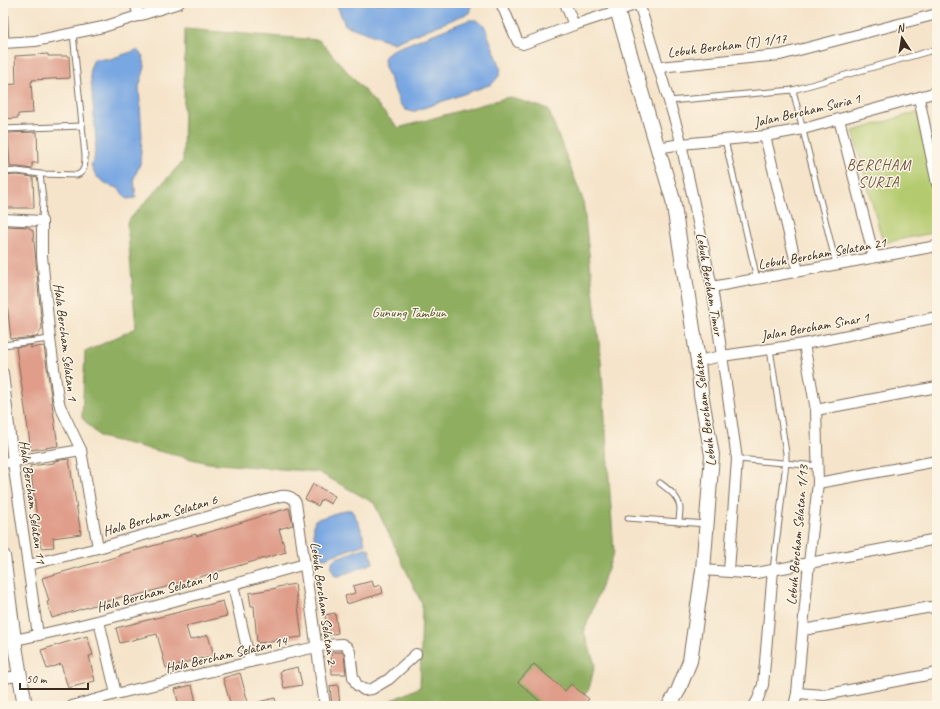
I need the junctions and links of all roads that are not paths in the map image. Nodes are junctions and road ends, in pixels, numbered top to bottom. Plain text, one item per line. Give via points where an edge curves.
1 (4, 3) edge
2 (135, 3) edge
3 (179, 3) edge
4 (501, 3) edge
5 (565, 3) edge
6 (640, 3) edge
7 (616, 7) edge
8 (937, 14) edge
9 (139, 16) junction
10 (574, 25) junction
11 (73, 33) junction
12 (4, 43) edge
13 (937, 49) edge
14 (659, 67) junction
15 (793, 90) junction
16 (937, 92) edge
17 (919, 98) junction
18 (669, 101) junction
19 (839, 119) junction
20 (82, 126) junction
21 (3, 129) edge
22 (802, 129) junction
23 (765, 136) junction
24 (725, 140) junction
25 (682, 144) junction
26 (658, 148) junction
27 (3, 172) edge
28 (40, 174) junction
29 (937, 184) edge
30 (3, 220) edge
31 (42, 221) junction
32 (937, 246) edge
33 (874, 257) junction
34 (836, 264) junction
35 (798, 271) junction
36 (757, 279) junction
37 (712, 287) junction
38 (937, 317) edge
39 (50, 339) junction
40 (804, 344) junction
41 (3, 345) edge
42 (770, 349) junction
43 (722, 356) junction
44 (698, 360) junction
45 (3, 373) edge
46 (937, 387) edge
47 (816, 410) junction
48 (81, 450) junction
49 (737, 459) junction
50 (937, 461) edge
51 (8, 462) edge
52 (786, 463) junction
53 (818, 466) junction
54 (660, 483) dead end
55 (818, 483) junction
56 (296, 503) joint
57 (628, 518) dead end
58 (679, 522) junction
59 (707, 524) junction
60 (937, 539) edge
61 (98, 548) junction
62 (3, 556) edge
63 (810, 563) junction
64 (305, 564) junction
65 (28, 565) junction
66 (703, 570) junction
67 (774, 570) junction
68 (729, 572) junction
69 (233, 585) junction
70 (937, 606) edge
71 (99, 621) junction
72 (803, 630) junction
73 (38, 636) junction
74 (14, 640) junction
75 (316, 648) junction
76 (416, 654) dead end
77 (250, 662) junction
78 (937, 673) edge
79 (19, 676) junction
80 (3, 678) edge
81 (797, 693) junction
82 (116, 694) junction
83 (24, 706) edge
84 (72, 706) edge
85 (325, 706) edge
86 (669, 706) edge
87 (754, 706) edge
88 (794, 706) edge

1 - 12 lane
2 - 9 street
3 - 9 street
4 - 10 street via 520,44
5 - 10 street
6 - 7 street
6 - 14 street, Lebuh Bercham Timur
7 - 10 street
7 - 26 street, Lebuh Bercham Selatan
8 - 14 street, Lebuh Bercham (T) 1/17 via 780,55
9 - 11 street
11 - 12 street via 35,41
11 - 20 lane
13 - 15 lane
14 - 18 street, Lebuh Bercham Timur
15 - 18 lane
15 - 22 lane
16 - 17 street, Jalan Bercham Suria 1
17 - 19 street, Jalan Bercham Suria 1
17 - 29 street
18 - 25 street, Lebuh Bercham Timur
19 - 22 street, Jalan Bercham Suria 1
19 - 33 street
20 - 21 lane
20 - 28 lane via 85,164 81,174
22 - 23 street, Jalan Bercham Suria 1
22 - 34 lane
23 - 24 street, Jalan Bercham Suria 1
23 - 35 street
24 - 25 street, Jalan Bercham Suria 1
24 - 36 lane
25 - 26 street, Jalan Bercham Suria 1
25 - 37 street, Lebuh Bercham Timur
26 - 44 street, Lebuh Bercham Selatan via 674,200
27 - 28 lane
28 - 31 lane
30 - 31 street
31 - 39 street, Hala Bercham Selatan 1 via 42,256
32 - 33 street, Lebuh Bercham Selatan 21
33 - 34 street, Lebuh Bercham Selatan 21
34 - 35 street, Lebuh Bercham Selatan 21
35 - 36 street, Lebuh Bercham Selatan 21
36 - 37 street, Lebuh Bercham Selatan 21
37 - 43 street, Lebuh Bercham Timur
38 - 40 street, Jalan Bercham Sinar 1
39 - 41 lane
39 - 48 street, Hala Bercham Selatan 1 via 60,406
40 - 42 street, Jalan Bercham Sinar 1
40 - 47 street, Lebuh Bercham Selatan 1/13
42 - 43 street, Jalan Bercham Sinar 1
42 - 52 lane
43 - 44 street, Jalan Bercham Sinar 1
43 - 49 street, Lebuh Bercham Timur
44 - 59 street, Lebuh Bercham Selatan via 712,455
45 - 51 street, Hala Bercham Selatan 11
46 - 47 street
47 - 53 street, Lebuh Bercham Selatan 1/13
48 - 51 street
48 - 61 street, Hala Bercham Selatan 1
49 - 52 lane
49 - 68 street, Lebuh Bercham Timur
50 - 55 street
51 - 65 street, Hala Bercham Selatan 11
52 - 53 lane
52 - 67 lane
53 - 55 street, Lebuh Bercham Selatan 1/13
54 - 58 lane via 678,501
55 - 63 street, Lebuh Bercham Selatan 1/13
56 - 61 street, Hala Bercham Selatan 6 via 291,496 281,496
56 - 64 street, Lebuh Bercham Selatan 2
57 - 58 lane
58 - 59 lane
59 - 66 street, Lebuh Bercham Selatan
60 - 63 street
61 - 65 street, Hala Bercham Selatan 6
62 - 74 street
63 - 67 street
63 - 72 street, Lebuh Bercham Selatan 1/13
64 - 69 street, Hala Bercham Selatan 10
64 - 75 street, Lebuh Bercham Selatan 2
65 - 73 street, Hala Bercham Selatan 11
66 - 68 street
66 - 86 street, Lebuh Bercham Selatan via 690,661
67 - 68 street via 756,573
67 - 87 street via 763,685
69 - 71 street, Hala Bercham Selatan 10
69 - 77 street
70 - 72 street
71 - 73 street, Hala Bercham Selatan 10
71 - 82 street
72 - 81 street, Lebuh Bercham Selatan 1/13
73 - 74 street, Hala Bercham Selatan 10
74 - 79 street
75 - 76 street, Hala Bercham Selatan 14 via 342,644 347,647 353,677 357,685 364,690 372,689 389,679
75 - 77 street, Hala Bercham Selatan 14
75 - 85 street, Lebuh Bercham Selatan 2
77 - 82 street, Hala Bercham Selatan 14
78 - 81 street via 824,695
79 - 80 street
79 - 83 street
81 - 88 street, Lebuh Bercham Selatan 1/13
82 - 84 street, Hala Bercham Selatan 14

